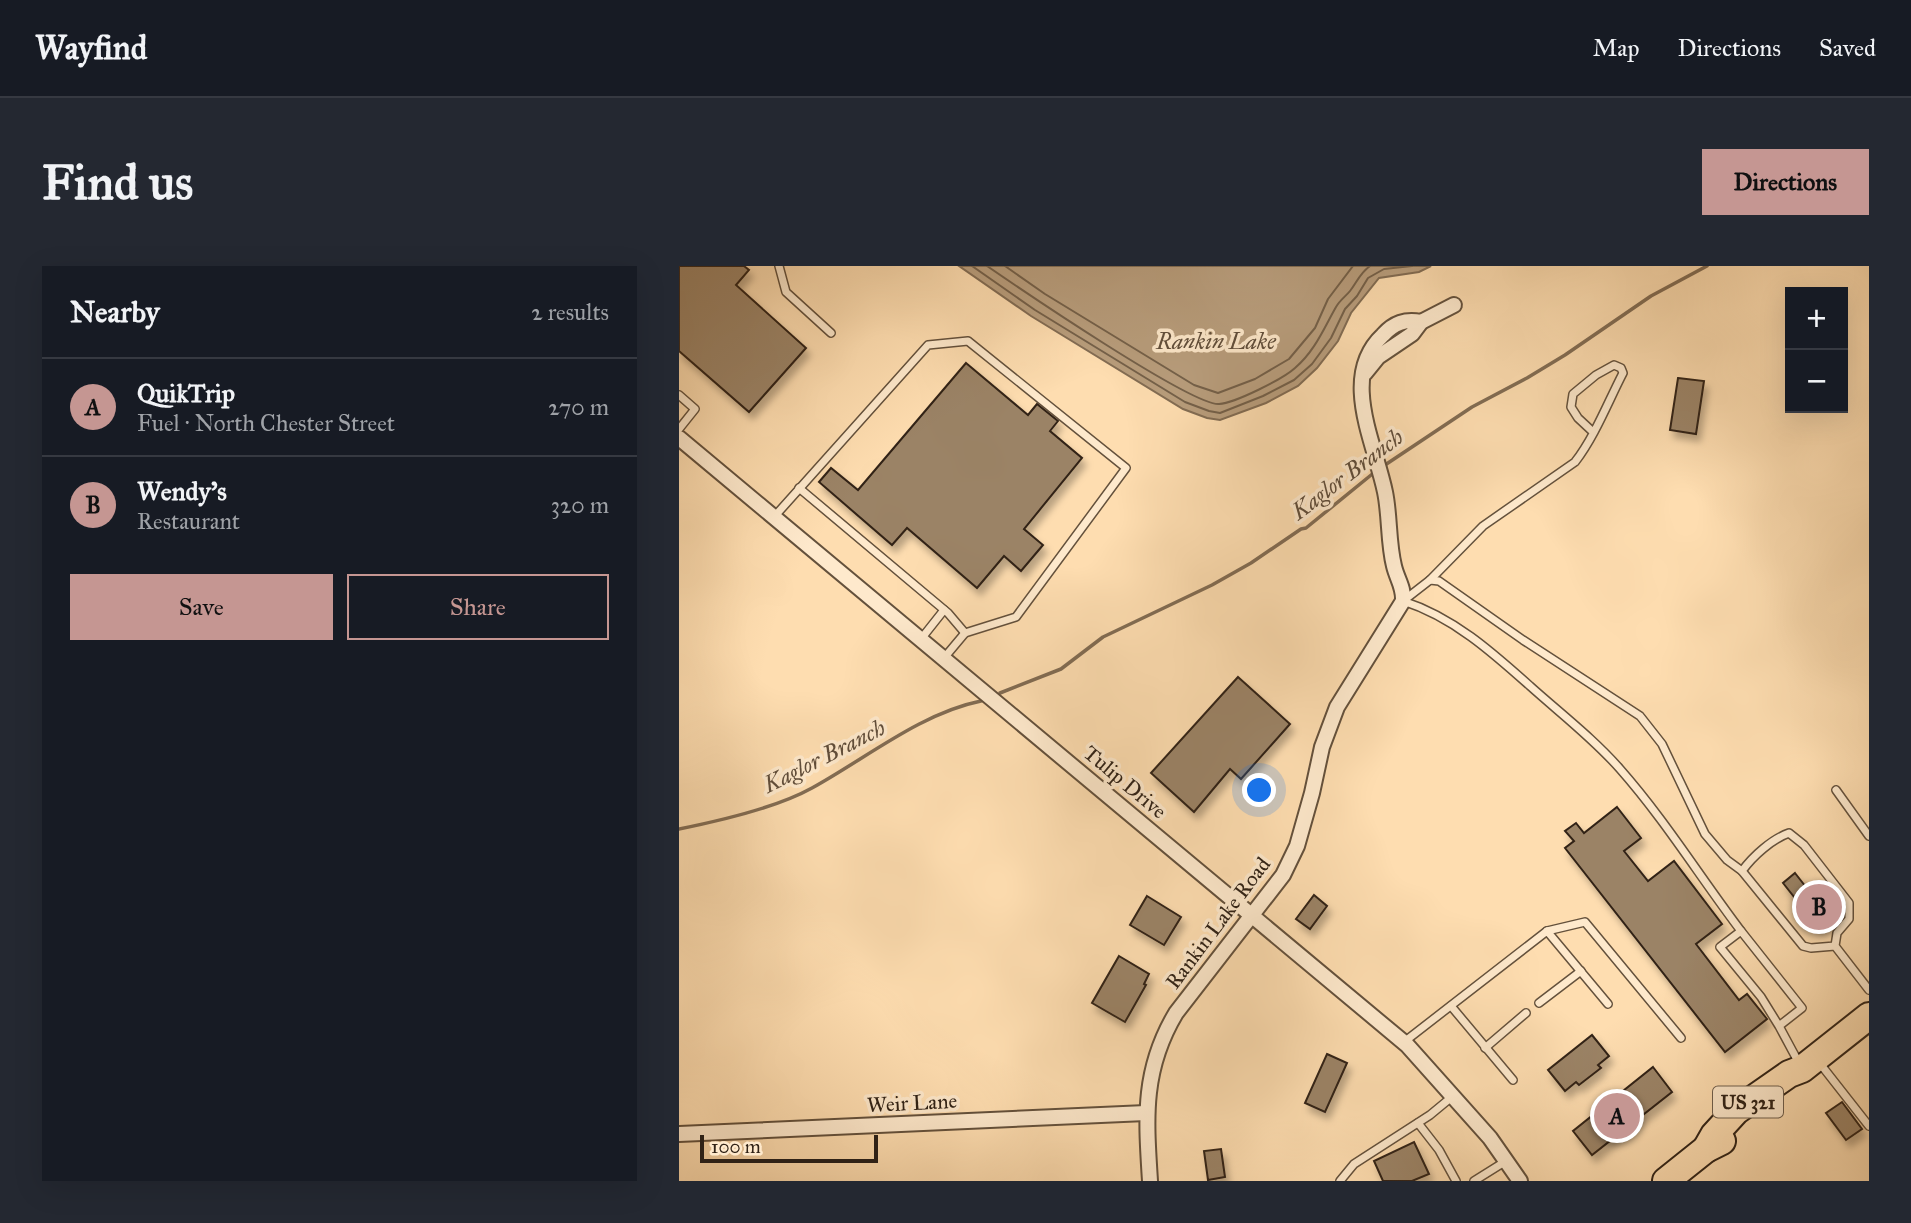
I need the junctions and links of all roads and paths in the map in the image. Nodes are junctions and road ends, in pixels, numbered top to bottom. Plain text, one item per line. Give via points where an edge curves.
1 (779, 266) edge
2 (1454, 306) dead end
3 (831, 333) dead end
4 (679, 395) edge
5 (679, 429) edge
6 (1593, 432) junction
7 (679, 438) edge
8 (799, 488) junction
9 (774, 517) junction
10 (1430, 580) junction
11 (1403, 601) junction
12 (944, 610) junction
13 (965, 633) junction
14 (921, 639) junction
15 (944, 658) junction
16 (1836, 790) dead end
17 (1869, 836) edge
18 (1742, 871) junction
19 (1251, 915) junction
20 (1741, 931) junction
21 (1547, 932) junction
22 (1835, 946) junction
23 (1581, 971) junction
24 (1869, 990) edge
25 (1539, 1003) dead end
26 (1608, 1004) dead end
27 (1451, 1006) junction
28 (1527, 1013) dead end
29 (1869, 1016) edge
30 (1779, 1027) junction
31 (1681, 1038) dead end
32 (1404, 1042) junction
33 (1485, 1048) junction
34 (1809, 1063) junction
35 (1513, 1080) dead end
36 (1454, 1095) junction
37 (1146, 1113) junction
38 (1419, 1123) junction
39 (1868, 1126) edge
40 (679, 1134) edge
41 (1506, 1161) junction
42 (1150, 1181) edge
43 (1340, 1181) edge
44 (1456, 1181) edge
45 (1474, 1181) edge
46 (1520, 1181) edge
47 (1666, 1181) edge

1 - 3 lane via 786,292
2 - 11 street via 1421,322 1364,374 1361,398 1382,477
4 - 5 lane via 695,409
6 - 6 lane via 1623,373 1614,365 1573,394 1571,407
6 - 10 lane via 1575,462 1483,526
7 - 9 street, Tulip Drive
8 - 9 lane
8 - 12 lane
8 - 13 lane via 928,345 968,341 1126,468 1016,617
9 - 14 street, Tulip Drive
10 - 11 lane
10 - 18 lane via 1439,581 1640,716 1662,744 1705,834
11 - 19 street, Rankin Lake Road via 1337,707 1297,846 1270,895
11 - 20 lane via 1428,609 1485,646 1618,766
12 - 13 lane
12 - 14 lane
13 - 15 lane
14 - 15 street, Tulip Drive
15 - 19 street, Tulip Drive
16 - 17 lane
18 - 22 lane via 1803,946
18 - 22 lane via 1780,836 1789,833 1804,845 1849,903 1849,919 1837,933
19 - 32 street, Tulip Drive
19 - 37 street, Rankin Lake Road via 1163,1034
20 - 30 lane via 1720,947
20 - 30 lane via 1802,1008
21 - 23 lane
21 - 27 lane
21 - 31 lane via 1585,922
22 - 24 lane
23 - 25 lane
23 - 26 lane
27 - 32 lane
27 - 33 lane
28 - 33 lane
29 - 34 highway, US 321
30 - 34 lane
32 - 36 street, Tulip Drive
33 - 35 lane
34 - 39 lane
34 - 47 highway, US 321 via 1795,1083 1751,1120
36 - 38 lane
36 - 41 street, Tulip Drive
37 - 40 street, Weir Lane
37 - 42 street, Rankin Lake Road
38 - 43 lane via 1354,1164
38 - 44 lane
41 - 45 lane
41 - 46 street, Tulip Drive

